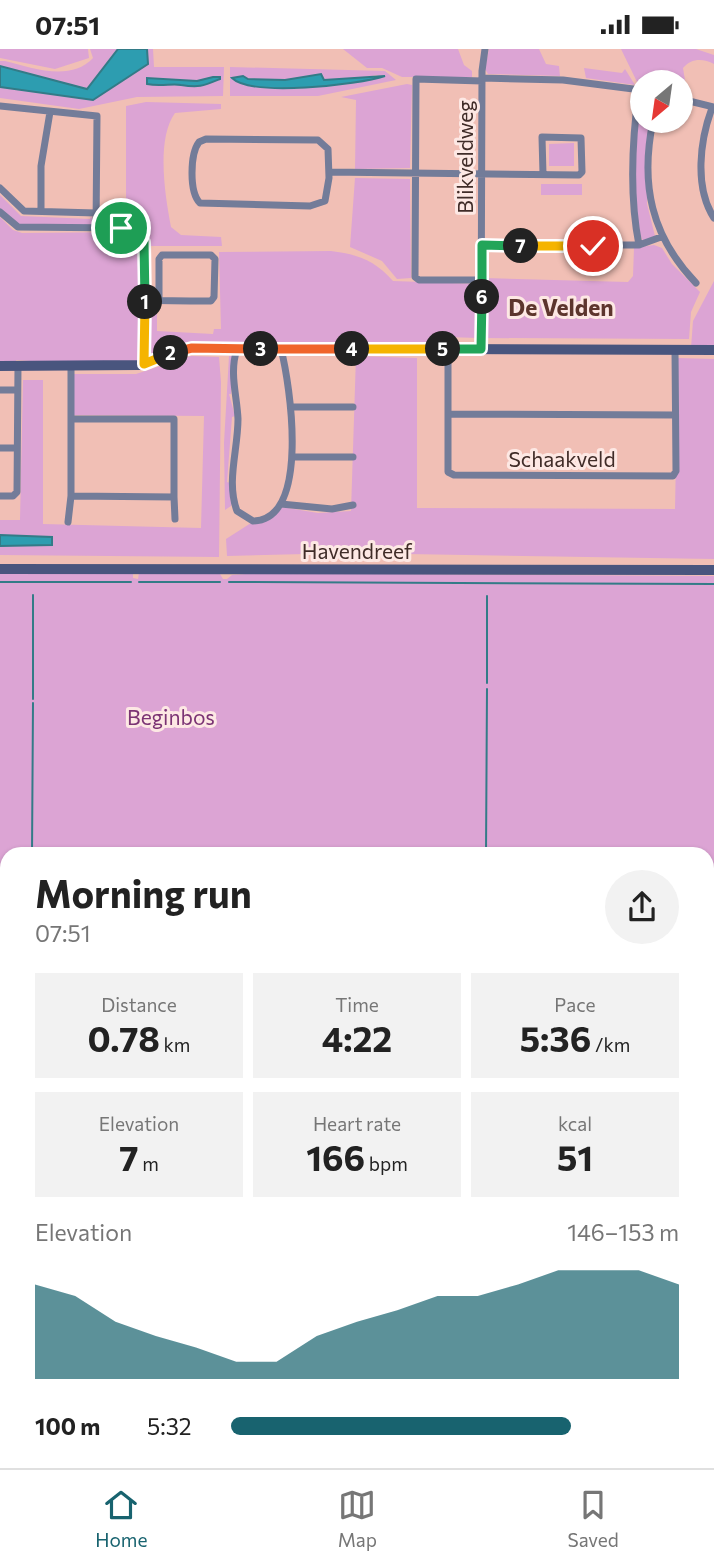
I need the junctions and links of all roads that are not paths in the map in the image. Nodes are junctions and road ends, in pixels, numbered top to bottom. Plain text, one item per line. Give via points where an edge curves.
1 (485, 49) edge
2 (482, 79) junction
3 (630, 88) edge
4 (693, 102) edge
5 (0, 106) edge
6 (713, 107) edge
7 (50, 112) junction
8 (637, 133) edge
9 (652, 133) edge
10 (329, 172) junction
11 (415, 173) junction
12 (482, 174) junction
13 (543, 174) junction
14 (0, 188) edge
15 (41, 211) junction
16 (0, 212) edge
17 (96, 213) junction
18 (714, 218) edge
19 (96, 228) junction
20 (661, 237) junction
21 (482, 245) junction
22 (639, 245) junction
23 (482, 280) junction
24 (696, 283) dead end
25 (145, 300) junction
26 (159, 300) junction
27 (237, 349) junction
28 (281, 349) junction
29 (448, 349) junction
30 (481, 349) junction
31 (675, 350) junction
32 (714, 350) edge
33 (144, 364) junction
34 (0, 366) edge
35 (18, 366) junction
36 (71, 367) junction
37 (0, 390) edge
38 (16, 390) junction
39 (293, 407) junction
40 (354, 407) dead end
41 (449, 414) junction
42 (675, 415) junction
43 (71, 419) junction
44 (0, 448) edge
45 (17, 448) junction
46 (292, 457) junction
47 (353, 457) dead end
48 (0, 496) edge
49 (71, 496) junction
50 (174, 496) junction
51 (281, 504) junction
52 (353, 505) dead end
53 (176, 519) dead end
54 (68, 522) dead end
55 (0, 569) edge
56 (714, 570) edge

1 - 2 street, Blikveldweg
2 - 3 street via 563,80
2 - 11 street via 416,79
2 - 12 street, Blikveldweg
4 - 6 street
5 - 7 street
6 - 18 street via 702,163 703,187
7 - 15 street via 41,166
7 - 17 street via 97,115
8 - 22 street via 634,221
9 - 20 street via 648,174
10 - 10 street via 327,196 320,205 204,205 193,194 194,148 206,139 318,140 328,149
10 - 11 street
11 - 12 street
11 - 23 street via 415,277
12 - 13 street
12 - 21 street, Blikveldweg
13 - 13 street via 542,138 581,138 579,175
14 - 15 street via 24,211
15 - 17 street
16 - 19 street via 18,227
17 - 19 street
19 - 25 street via 131,228 142,235
20 - 22 street
20 - 24 street
21 - 22 street
21 - 23 street, Blikveldweg
23 - 30 street, Blikveldweg
25 - 26 street
25 - 33 street
26 - 26 street via 162,255 211,255 215,259 211,301
27 - 28 street
27 - 33 street via 187,349
27 - 51 street via 233,366 238,419 234,504 242,516 258,521
28 - 29 street
28 - 39 street
29 - 30 street
29 - 41 street, Schaakveld
30 - 31 street
31 - 32 street
31 - 42 street, Schaakveld
33 - 36 street
34 - 35 street
35 - 36 street
35 - 38 street
36 - 43 street
37 - 38 street
38 - 45 street
39 - 40 street
39 - 46 street
41 - 42 street, Schaakveld
41 - 42 street, Schaakveld via 451,474 566,476 673,476
43 - 49 street
43 - 50 street via 174,419
44 - 45 street
45 - 48 street via 17,492
46 - 47 street
46 - 51 street
49 - 50 street
49 - 54 street
50 - 53 street
51 - 52 street via 325,509
55 - 56 street, Havendreef

